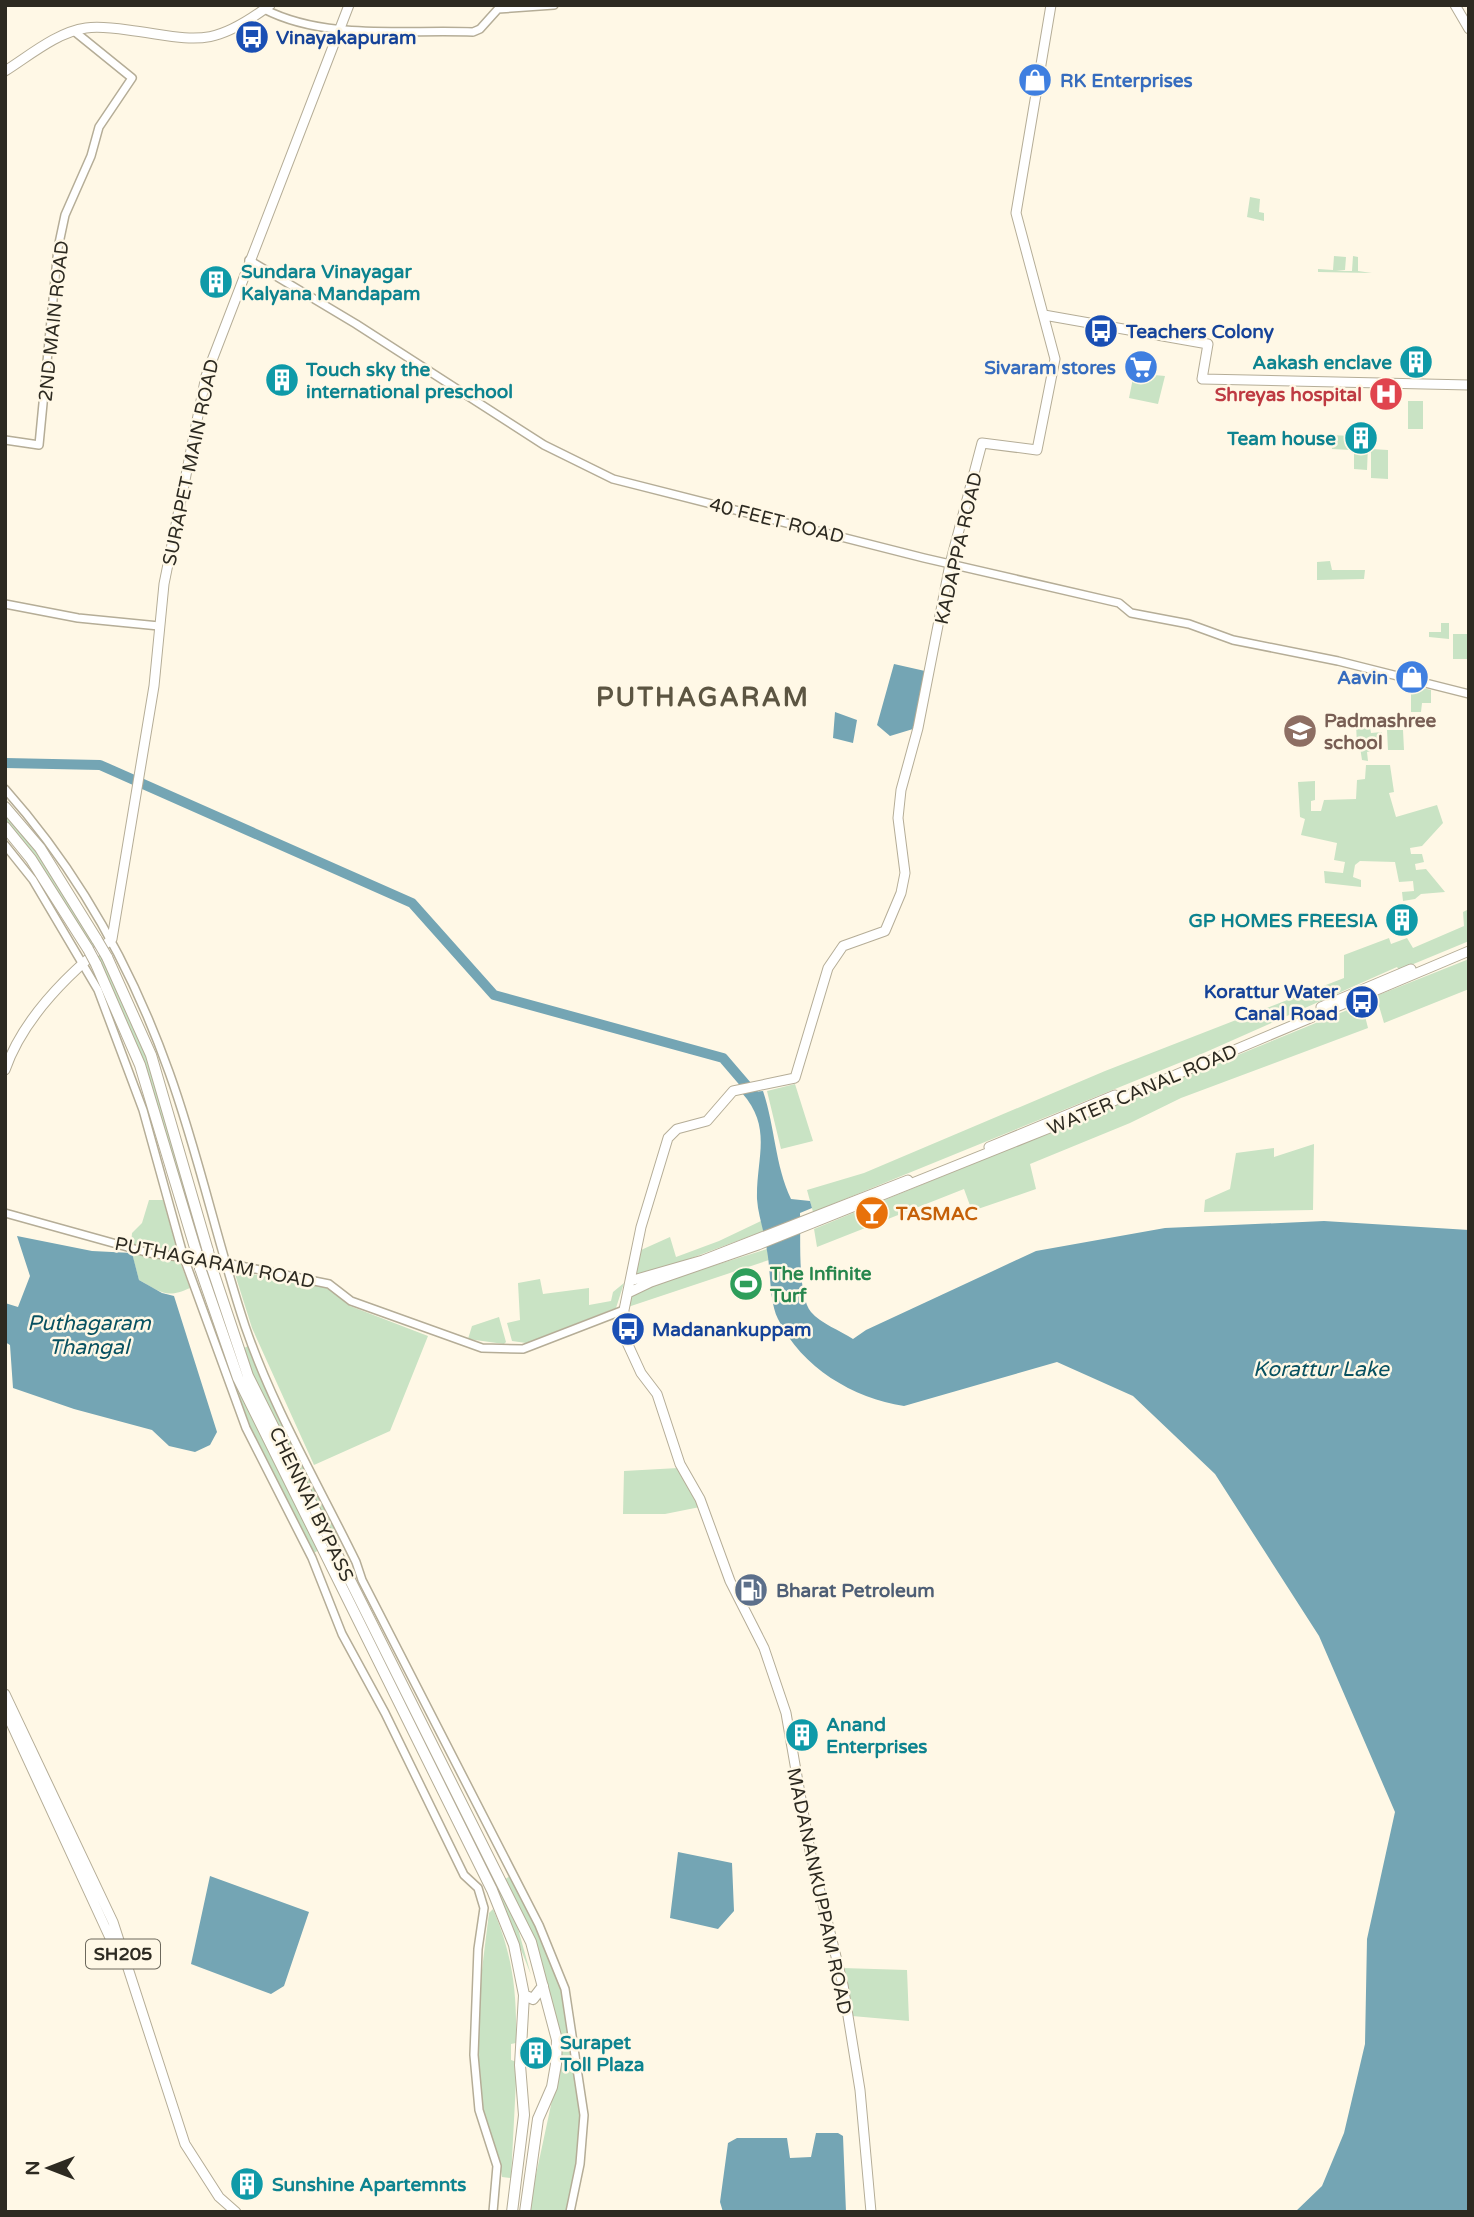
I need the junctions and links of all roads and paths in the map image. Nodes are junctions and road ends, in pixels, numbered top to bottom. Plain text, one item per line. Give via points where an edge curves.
1 (349, 5) edge
2 (554, 5) edge
3 (1051, 5) edge
4 (1455, 5) edge
5 (267, 7) edge
6 (339, 29) junction
7 (1469, 29) edge
8 (74, 32) junction
9 (5, 71) edge
10 (249, 260) junction
11 (1044, 315) junction
12 (1469, 385) edge
13 (5, 440) edge
14 (950, 564) junction
15 (5, 604) edge
16 (159, 626) junction
17 (1469, 694) edge
18 (5, 789) edge
19 (5, 807) edge
20 (5, 827) edge
21 (5, 845) edge
22 (111, 940) junction
23 (1469, 945) edge
24 (1469, 951) edge
25 (89, 958) junction
26 (1417, 969) junction
27 (5, 1070) edge
28 (5, 1213) edge
29 (812, 1220) junction
30 (761, 1241) junction
31 (184, 1258) junction
32 (226, 1263) junction
33 (631, 1279) junction
34 (628, 1293) junction
35 (624, 1310) junction
36 (5, 1694) edge
37 (5, 1710) edge
38 (543, 1986) junction
39 (524, 1995) junction
40 (524, 2115) junction
41 (538, 2119) junction
42 (228, 2212) edge
43 (236, 2212) edge
44 (493, 2212) edge
45 (513, 2212) edge
46 (525, 2212) edge
47 (570, 2212) edge
48 (871, 2212) edge

1 - 6 main road, SURAPET MAIN ROAD
2 - 6 street via 498,9 473,32
3 - 11 main road, KADAPPA ROAD via 1016,212
4 - 7 main road
5 - 6 street via 281,18
5 - 8 main road via 210,39 102,27
6 - 10 main road, SURAPET MAIN ROAD
8 - 9 main road
8 - 13 street, 2ND MAIN ROAD via 132,78 99,127 65,215 39,445
10 - 14 street, 40 FEET ROAD via 544,445 604,475
10 - 16 main road, SURAPET MAIN ROAD via 205,376
11 - 12 main road via 1208,344 1202,379
11 - 14 main road, KADAPPA ROAD via 1055,359 1037,450 982,443
14 - 17 street, 40 FEET ROAD via 1119,603 1131,613 1233,640
14 - 33 main road, KADAPPA ROAD via 898,806 905,873 885,930 843,946 828,968 795,1078 739,1089 728,1095 707,1121 677,1129 668,1138 641,1227
15 - 16 street via 78,618
16 - 22 main road, SURAPET MAIN ROAD
18 - 22 street via 67,870
19 - 38 highway, CHENNAI BYPASS, bridge via 40,848 107,957 151,1055 248,1376 505,1888 531,1942
20 - 25 highway, CHENNAI BYPASS via 37,869
21 - 25 street
22 - 25 main road
22 - 32 street via 142,1000 170,1074
23 - 26 main road, WATER CANAL ROAD
24 - 26 main road, WATER CANAL ROAD
25 - 27 main road via 30,1025
25 - 31 street via 143,1110
25 - 39 highway, CHENNAI BYPASS, bridge via 140,1065 238,1378 492,1890 514,1945
26 - 29 main road, WATER CANAL ROAD
26 - 29 main road, WATER CANAL ROAD via 1185,1073
28 - 31 street, PUTHAGARAM ROAD via 149,1253
29 - 30 main road
30 - 33 main road
30 - 34 main road
31 - 32 street, PUTHAGARAM ROAD
31 - 44 street via 246,1428 312,1558 342,1634 464,1875 478,1888 484,1908 478,1949 476,2094 497,2166
32 - 35 street, PUTHAGARAM ROAD via 329,1284 351,1301 481,1348 523,1349
32 - 47 street via 246,1328 282,1413 555,1962 572,2019 584,2115
33 - 34 main road
34 - 35 main road
35 - 48 main road, MADANANKUPPAM ROAD via 629,1352 657,1394 680,1464 700,1499 730,1581 764,1648 786,1713 810,1851 843,1985 860,2090
36 - 43 main road, SH205 via 113,1922 185,2144 219,2197
37 - 42 main road via 110,1935 181,2146 195,2173
38 - 39 highway via 533,1999
38 - 41 highway, CHENNAI BYPASS via 557,2040 552,2087
39 - 40 highway, CHENNAI BYPASS via 520,2065
40 - 41 highway
40 - 45 highway, CHENNAI BYPASS
41 - 46 highway, CHENNAI BYPASS

